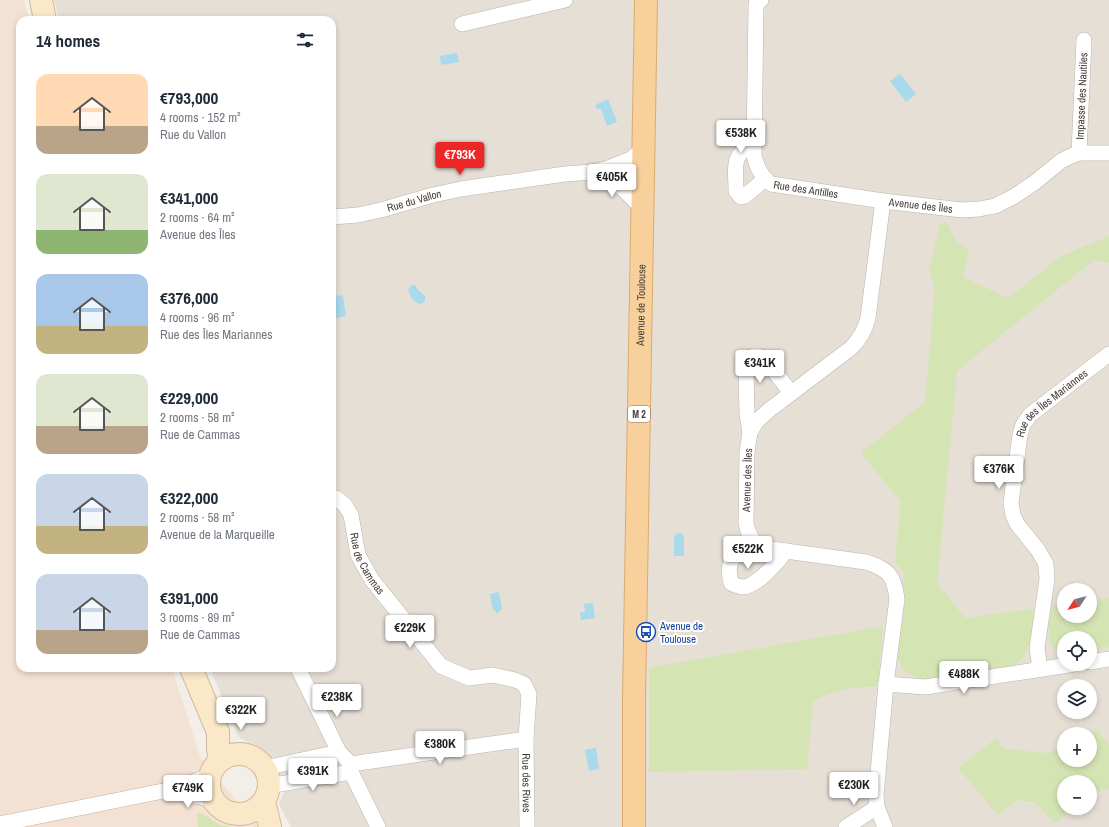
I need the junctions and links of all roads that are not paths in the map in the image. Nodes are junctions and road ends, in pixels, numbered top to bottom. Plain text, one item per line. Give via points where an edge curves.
1 (41, 0) edge
2 (565, 0) edge
3 (646, 0) edge
4 (758, 1) edge
5 (44, 16) edge
6 (462, 24) dead end
7 (1084, 40) dead end
8 (754, 143) junction
9 (644, 148) junction
10 (1079, 153) junction
11 (1109, 153) edge
12 (592, 172) junction
13 (765, 179) junction
14 (883, 201) junction
15 (643, 209) junction
16 (336, 217) edge
17 (1109, 354) edge
18 (792, 393) junction
19 (750, 432) junction
20 (336, 498) edge
21 (752, 540) junction
22 (786, 551) junction
23 (1109, 659) edge
24 (1097, 661) edge
25 (1057, 667) edge
26 (1040, 669) junction
27 (193, 672) edge
28 (300, 672) edge
29 (886, 684) junction
30 (218, 732) junction
31 (526, 739) junction
32 (338, 752) junction
33 (241, 754) junction
34 (215, 768) junction
35 (351, 768) junction
36 (168, 790) junction
37 (260, 792) junction
38 (213, 799) junction
39 (877, 807) junction
40 (0, 824) edge
41 (884, 825) edge
42 (269, 827) edge
43 (378, 827) edge
44 (527, 827) edge
45 (634, 827) edge
46 (846, 827) edge

1 - 5 street
2 - 6 street
3 - 9 main road, Avenue de Toulouse / M 2
4 - 8 street, Rue des Antilles
7 - 10 street, Impasse des Nautiles
8 - 13 street, Rue des Antilles via 756,165
8 - 13 street via 736,158 736,191 741,197 745,196
9 - 12 street, Rue du Vallon via 631,159
9 - 15 main road, Avenue de Toulouse / M 2
10 - 11 street, Avenue des Îles
10 - 14 street, Avenue des Îles via 1061,161 1013,197 995,206 962,210
12 - 15 street, Rue du Vallon via 606,177 622,188
12 - 16 street, Rue du Vallon via 472,187 381,210
13 - 14 street, Rue des Antilles via 780,186
14 - 18 street, Avenue des Îles via 865,330 851,348
15 - 45 main road, Avenue de Toulouse / M 2
17 - 26 street, Rue des Îles Mariannes via 1030,415 1020,435 1011,503 1013,515 1046,564 1037,648
18 - 19 street, Avenue des Îles via 761,417
18 - 19 street via 766,360 752,356 747,361 746,370
19 - 21 street, Avenue des Îles via 747,452 746,522
20 - 31 street, Rue de Cammas via 345,504 352,515 358,554 372,580 441,666 469,678 493,675 524,684 529,694
21 - 22 street via 764,548
21 - 22 street via 732,556 729,573 731,582 736,586 754,583 778,562
22 - 29 street via 866,562 880,566 889,574 895,586 897,599
23 - 24 street
25 - 26 street
26 - 29 street via 925,687
27 - 30 street
28 - 32 street
29 - 39 street
30 - 33 street
30 - 34 street
31 - 35 street
31 - 44 street, Rue des Rives
32 - 35 street
32 - 37 street via 269,767
33 - 34 street via 230,756
33 - 37 street via 251,757
34 - 36 street
34 - 38 street via 209,788
35 - 37 street
35 - 43 street
36 - 38 street
36 - 40 street
37 - 38 street via 240,814 219,807
37 - 42 street
39 - 41 street
39 - 46 street

